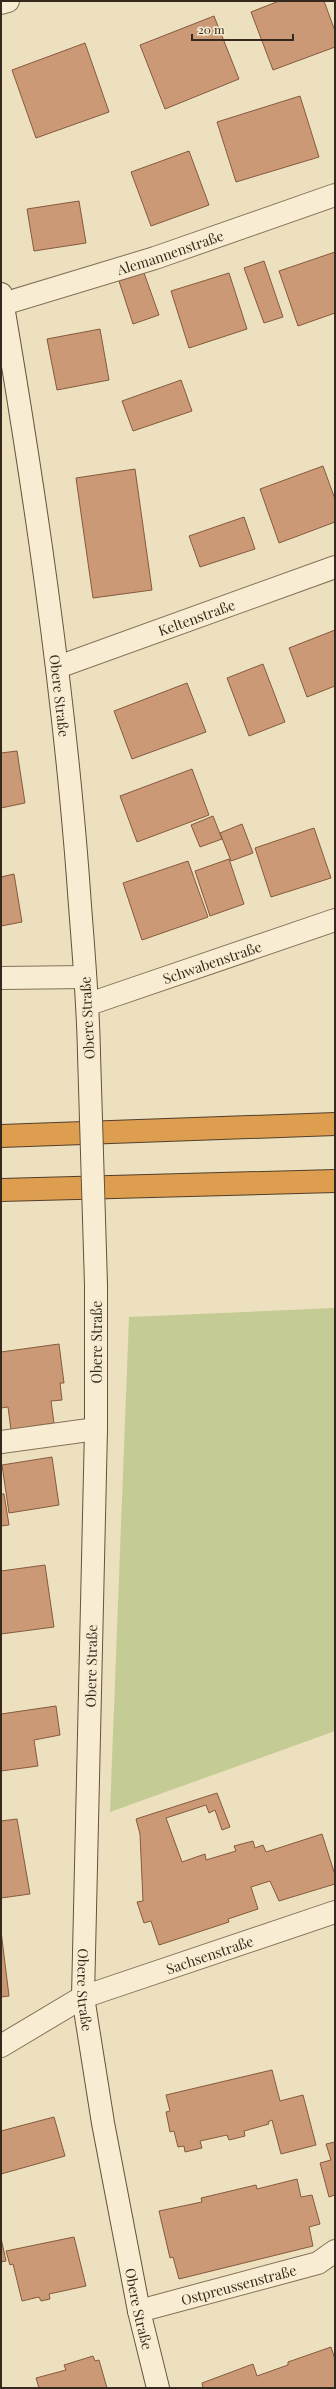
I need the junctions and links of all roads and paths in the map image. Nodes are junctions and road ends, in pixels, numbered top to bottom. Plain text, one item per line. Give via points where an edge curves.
1 (8, 1) edge
2 (1, 3) edge
3 (335, 195) edge
4 (2, 299) edge
5 (335, 566) edge
6 (58, 667) junction
7 (335, 920) edge
8 (86, 977) junction
9 (1, 978) edge
10 (88, 1004) junction
11 (335, 1124) edge
12 (1, 1136) edge
13 (335, 1181) edge
14 (1, 1190) edge
15 (96, 1429) junction
16 (1, 1442) edge
17 (335, 1912) edge
18 (83, 1997) junction
19 (1, 2046) edge
20 (335, 2251) edge
21 (139, 2311) junction
22 (158, 2388) edge

1 - 2 street
3 - 4 street, Alemannenstraße via 155,258
4 - 6 street, Obere Straße via 32,475
5 - 6 street, Keltenstraße
6 - 8 street, Obere Straße
7 - 10 street, Schwabenstraße
8 - 9 street
8 - 10 street, Obere Straße
10 - 15 street, Obere Straße, bridge via 96,1285
11 - 12 highway
13 - 14 highway
15 - 16 street
15 - 18 street, Obere Straße
17 - 18 street, Sachsenstraße
18 - 19 street, Sachsenstraße
18 - 21 street, Obere Straße via 103,2123
20 - 21 street, Ostpreussenstraße via 318,2263
21 - 22 street, Obere Straße

